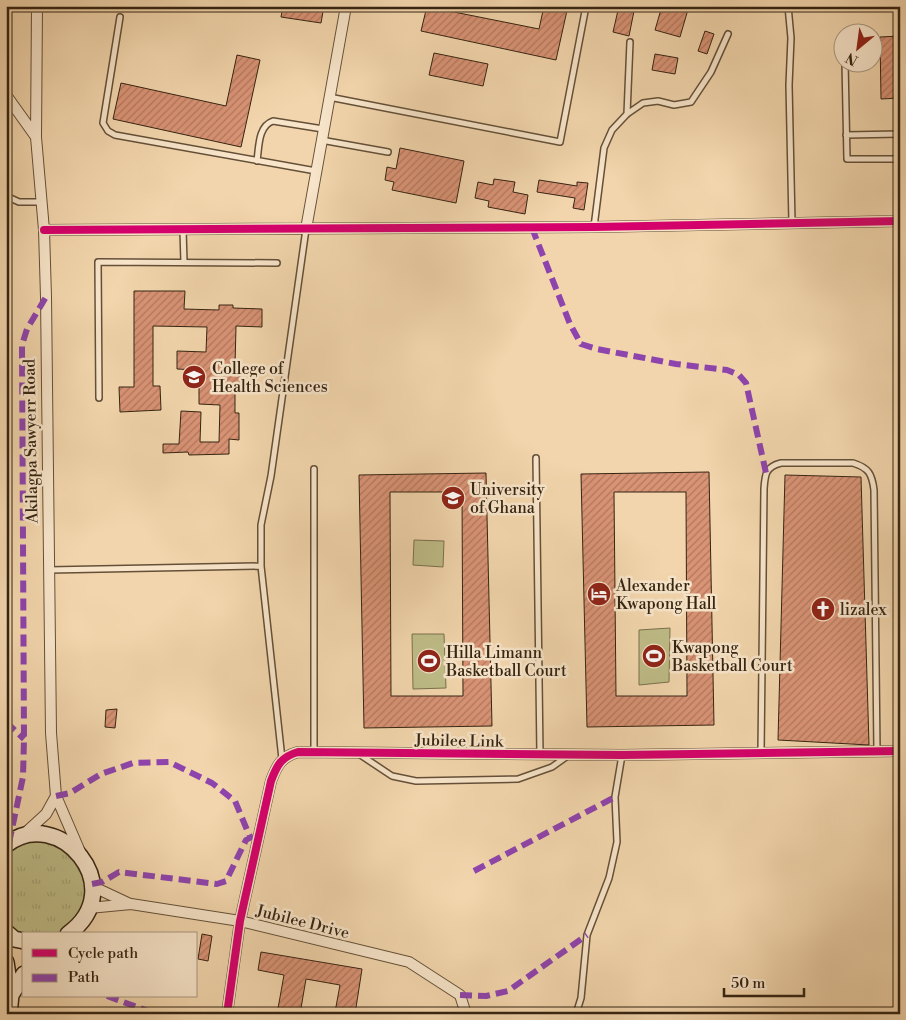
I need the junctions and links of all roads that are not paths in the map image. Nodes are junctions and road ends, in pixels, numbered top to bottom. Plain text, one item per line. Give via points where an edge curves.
1 (37, 6) edge
2 (346, 6) edge
3 (586, 6) edge
4 (788, 6) edge
5 (120, 17) dead end
6 (728, 34) dead end
7 (630, 42) dead end
8 (845, 72) edge
9 (6, 94) edge
10 (329, 97) junction
11 (627, 114) junction
12 (846, 134) junction
13 (900, 134) edge
14 (322, 135) junction
15 (36, 137) junction
16 (388, 152) dead end
17 (900, 159) edge
18 (257, 161) junction
19 (316, 171) junction
20 (6, 196) edge
21 (42, 202) junction
22 (900, 221) edge
23 (792, 223) junction
24 (594, 227) junction
25 (306, 229) junction
26 (44, 230) junction
27 (183, 230) junction
28 (184, 262) junction
29 (277, 263) dead end
30 (99, 398) dead end
31 (536, 458) dead end
32 (314, 469) dead end
33 (261, 566) junction
34 (49, 570) junction
35 (900, 751) edge
36 (314, 752) junction
37 (357, 752) junction
38 (761, 752) junction
39 (877, 752) junction
40 (570, 753) junction
41 (540, 754) junction
42 (622, 755) junction
43 (282, 759) junction
44 (56, 796) junction
45 (21, 837) junction
46 (6, 845) edge
47 (82, 855) junction
48 (92, 884) junction
49 (130, 904) junction
50 (89, 908) junction
51 (240, 921) junction
52 (6, 932) edge
53 (70, 932) edge
54 (22, 941) edge
55 (6, 962) edge
56 (22, 977) edge
57 (11, 995) junction
58 (9, 1014) edge
59 (227, 1014) edge
60 (466, 1014) edge
61 (576, 1014) edge

1 - 15 street
2 - 10 street
3 - 10 lane via 560,142
4 - 23 lane
5 - 18 lane via 103,123 108,131 115,135
6 - 11 lane via 711,72 691,102 674,106 658,101 643,103
7 - 11 lane
8 - 12 lane
9 - 15 street, Akilagpa Sawyerr Road
10 - 14 street
11 - 24 lane via 612,130 604,148
12 - 13 lane
12 - 17 lane via 847,159
14 - 16 lane
14 - 18 lane via 273,121 267,123 263,128
14 - 19 street
15 - 21 street, Akilagpa Sawyerr Road
18 - 19 lane
19 - 25 street
20 - 21 lane via 19,202
21 - 26 street, Akilagpa Sawyerr Road
22 - 23 street
23 - 24 street
24 - 25 street
25 - 27 street
25 - 33 lane via 271,476 261,524
26 - 27 street
26 - 34 street, Akilagpa Sawyerr Road
27 - 28 lane
28 - 29 lane
28 - 30 lane via 98,262
31 - 41 lane
32 - 36 lane
33 - 34 lane
33 - 43 lane
34 - 44 street, Akilagpa Sawyerr Road via 51,733
35 - 39 street, Jubilee Link
36 - 37 street, Jubilee Link
36 - 43 street, Jubilee Link via 298,752
37 - 40 lane via 392,776 416,781 518,779 552,767
37 - 41 street, Jubilee Link
38 - 39 street, Jubilee Link
38 - 39 lane via 764,489 766,472 771,466 781,463 853,464 864,466 872,474
38 - 42 street, Jubilee Link
40 - 41 street, Jubilee Link
40 - 42 street, Jubilee Link
42 - 61 lane via 615,796 617,842 609,878 587,935 581,998
43 - 51 street via 270,782
44 - 45 street via 46,814
44 - 47 street, Akilagpa Sawyerr Road
45 - 46 street
45 - 47 street via 36,834 52,836
47 - 48 street
48 - 49 street, Jubilee Drive
48 - 50 street
49 - 50 street, Jubilee Drive
49 - 51 street, Jubilee Drive
50 - 53 street via 82,922
51 - 59 street
51 - 60 street, Jubilee Drive via 409,962 460,995
52 - 54 street
55 - 57 street
56 - 57 street
57 - 58 street

